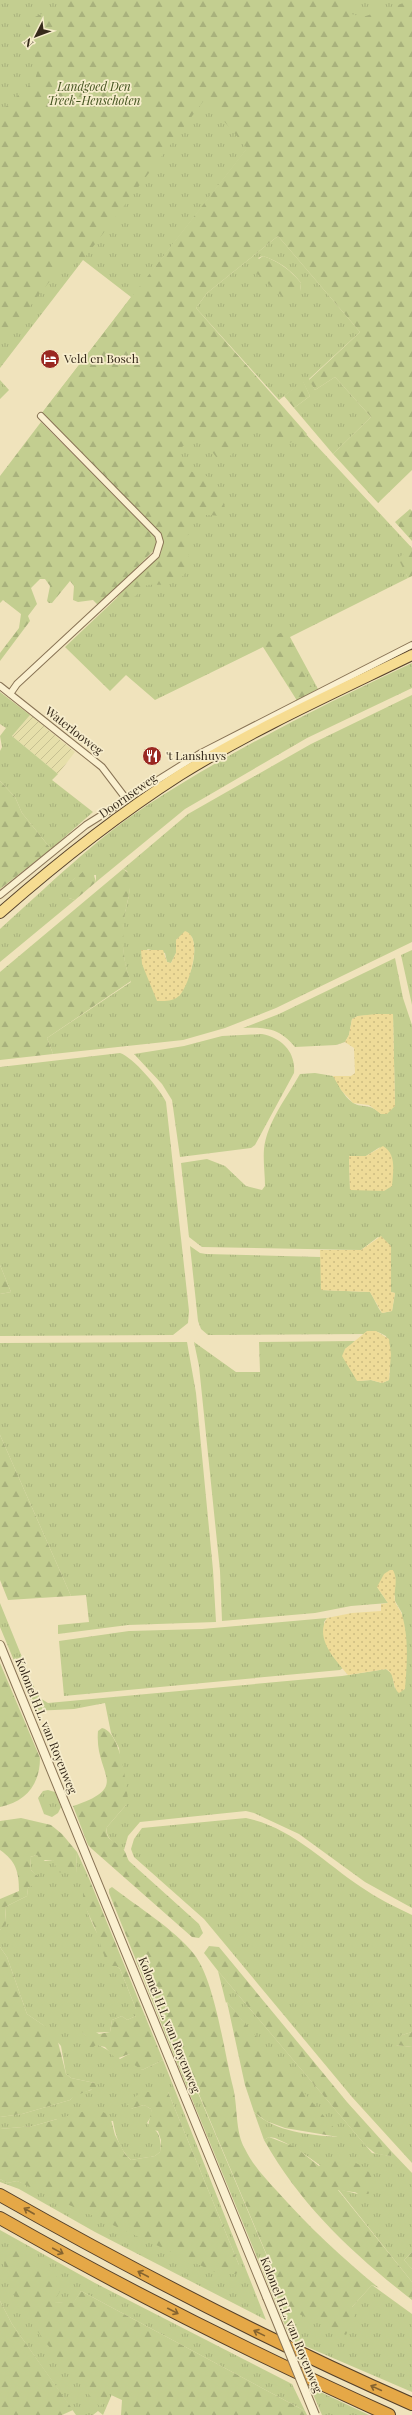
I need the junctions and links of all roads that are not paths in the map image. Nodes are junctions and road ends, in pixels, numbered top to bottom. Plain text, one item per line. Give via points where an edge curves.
1 (41, 416) dead end
2 (412, 645) edge
3 (412, 655) edge
4 (0, 686) edge
5 (10, 694) junction
6 (127, 800) junction
7 (0, 895) edge
8 (0, 913) edge
9 (0, 1645) edge
10 (0, 2195) edge
11 (0, 2218) edge
12 (412, 2404) edge
13 (315, 2415) edge
14 (389, 2415) edge

1 - 5 street via 158,535 160,542 156,554 17,684
2 - 6 street, Doornseweg via 201,754
3 - 8 main road, Doornseweg via 274,723 181,775 67,856
4 - 5 street, Waterlooweg
5 - 6 street, Waterlooweg via 102,768
6 - 7 street, Doornseweg via 86,825
9 - 13 street, Kolonel H.L. van Royenweg, bridge
12 -> 10 highway via 169,2288
11 -> 14 highway via 159,2304 318,2383

